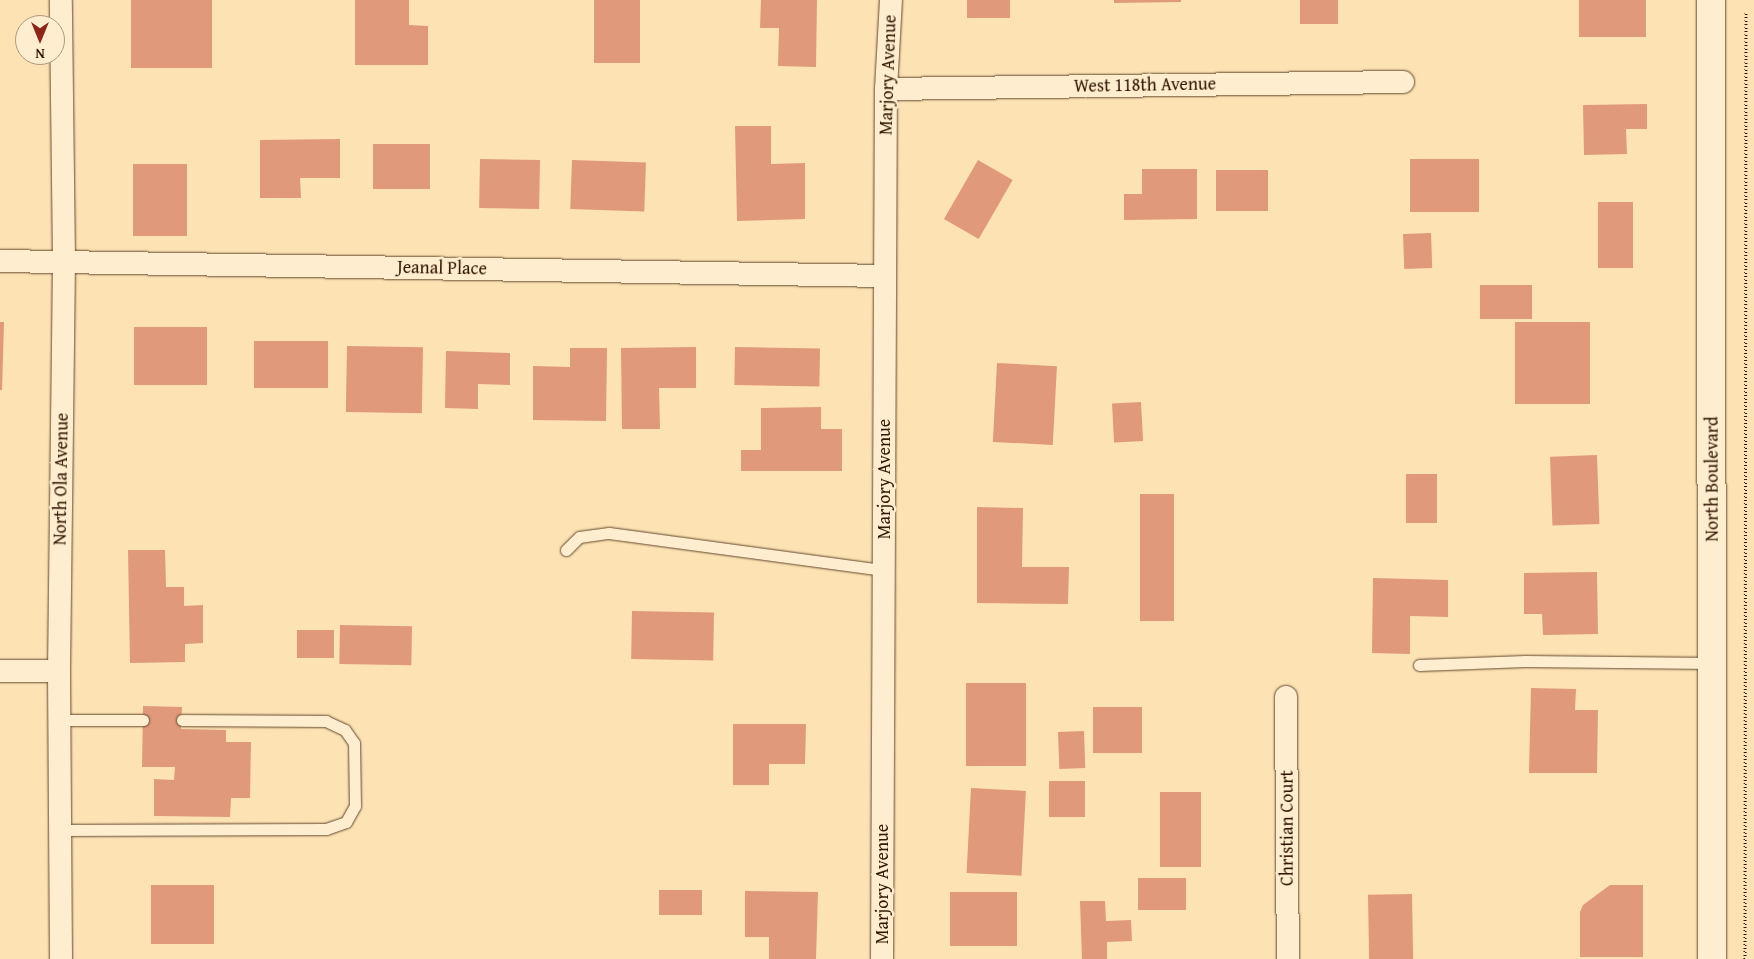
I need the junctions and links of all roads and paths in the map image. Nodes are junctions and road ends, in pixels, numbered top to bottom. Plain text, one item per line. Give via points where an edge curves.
1 (61, 0) edge
2 (891, 0) edge
3 (1711, 0) edge
4 (1746, 11) dead end
5 (1403, 82) dead end
6 (886, 89) junction
7 (0, 260) edge
8 (64, 261) junction
9 (885, 276) junction
10 (566, 550) dead end
11 (884, 570) junction
12 (1712, 663) junction
13 (1419, 664) dead end
14 (0, 671) edge
15 (59, 671) junction
16 (1286, 697) dead end
17 (59, 720) junction
18 (142, 720) dead end
19 (182, 720) dead end
20 (60, 830) junction
21 (61, 959) edge
22 (882, 959) edge
23 (1288, 959) edge
24 (1712, 959) edge
25 (1745, 959) edge

1 - 8 street, North Ola Avenue
2 - 6 street, Marjory Avenue
3 - 12 street, North Boulevard
4 - 25 path
5 - 6 street, West 118th Avenue
6 - 9 street, Marjory Avenue
7 - 8 street, Jeanal Place
8 - 9 street, Jeanal Place
8 - 15 street, North Ola Avenue
9 - 11 street, Marjory Avenue
10 - 11 lane via 579,538 609,533
11 - 22 street, Marjory Avenue
12 - 13 lane via 1525,661
12 - 24 street, North Boulevard
14 - 15 street
15 - 17 street, North Ola Avenue
16 - 23 street, Christian Court
17 - 18 lane
17 - 20 street, North Ola Avenue
19 - 20 lane via 326,722 345,730 354,743 355,806 346,822 326,829
20 - 21 street, North Ola Avenue

